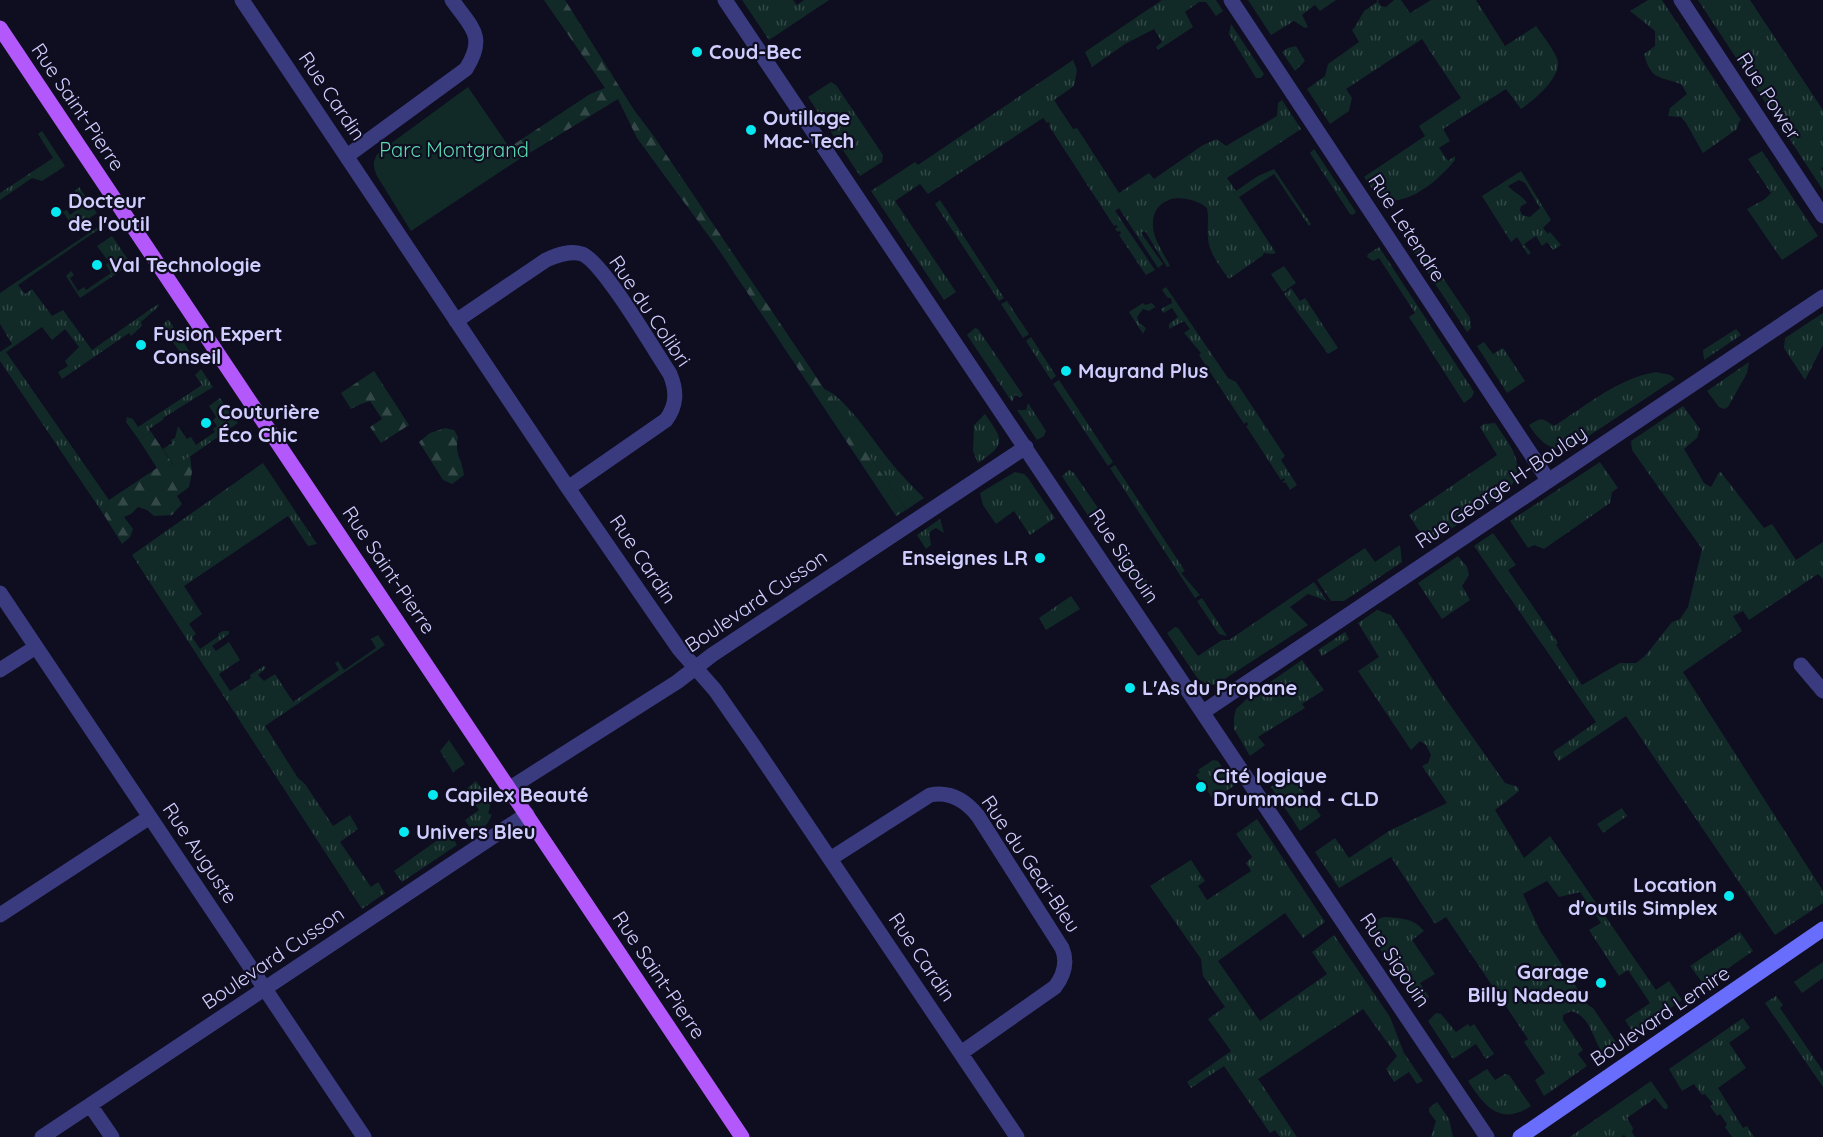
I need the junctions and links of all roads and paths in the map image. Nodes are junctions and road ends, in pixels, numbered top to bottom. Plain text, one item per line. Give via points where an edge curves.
1 (242, 0) edge
2 (452, 0) edge
3 (725, 0) edge
4 (1231, 0) edge
5 (1681, 0) edge
6 (0, 28) edge
7 (347, 156) junction
8 (1823, 216) edge
9 (1823, 297) edge
10 (456, 321) junction
11 (1026, 447) junction
12 (1548, 480) junction
13 (568, 488) junction
14 (0, 593) edge
15 (36, 647) junction
16 (1801, 665) dead end
17 (695, 668) junction
18 (0, 670) edge
19 (1823, 691) edge
20 (1203, 712) junction
21 (510, 788) junction
22 (527, 814) junction
23 (150, 817) junction
24 (830, 859) junction
25 (0, 915) edge
26 (1823, 929) edge
27 (265, 988) junction
28 (961, 1053) junction
29 (90, 1105) junction
30 (42, 1137) edge
31 (112, 1137) edge
32 (364, 1137) edge
33 (742, 1137) edge
34 (1017, 1137) edge
35 (1487, 1137) edge
36 (1520, 1137) edge

1 - 7 street, Rue Cardin
2 - 7 street via 477,42 475,55 466,69
3 - 11 street, Rue Sigouin
4 - 12 street, Rue Letendre
5 - 8 street, Rue Power
6 - 21 main road, Rue Saint-Pierre
7 - 10 street, Rue Cardin
9 - 12 street, Rue George H-Boulay
10 - 13 street, Rue Cardin
10 - 13 street, Rue du Colibri via 557,255 585,255 603,273 669,374 675,399 666,420
11 - 17 street, Boulevard Cusson
11 - 20 street, Rue Sigouin
12 - 20 street, Rue George H-Boulay
13 - 17 street, Rue Cardin
14 - 15 street, Rue Auguste
15 - 18 street
15 - 23 street, Rue Auguste
16 - 19 street
17 - 21 street, Boulevard Cusson
17 - 24 street, Rue Cardin via 753,743
20 - 35 street, Rue Sigouin
21 - 22 main road, Rue Saint-Pierre
22 - 27 street, Boulevard Cusson
22 - 33 main road, Rue Saint-Pierre
23 - 25 street
23 - 27 street, Rue Auguste
24 - 28 street, Rue Cardin
24 - 28 street, Rue du Geai-Bleu via 930,795 953,796 978,816 1062,948 1065,964 1055,987
26 - 36 main road, Boulevard Lemire
27 - 29 street, Boulevard Cusson
27 - 32 street, Rue Auguste
28 - 34 street, Rue Cardin
29 - 30 street, Boulevard Cusson
29 - 31 street

